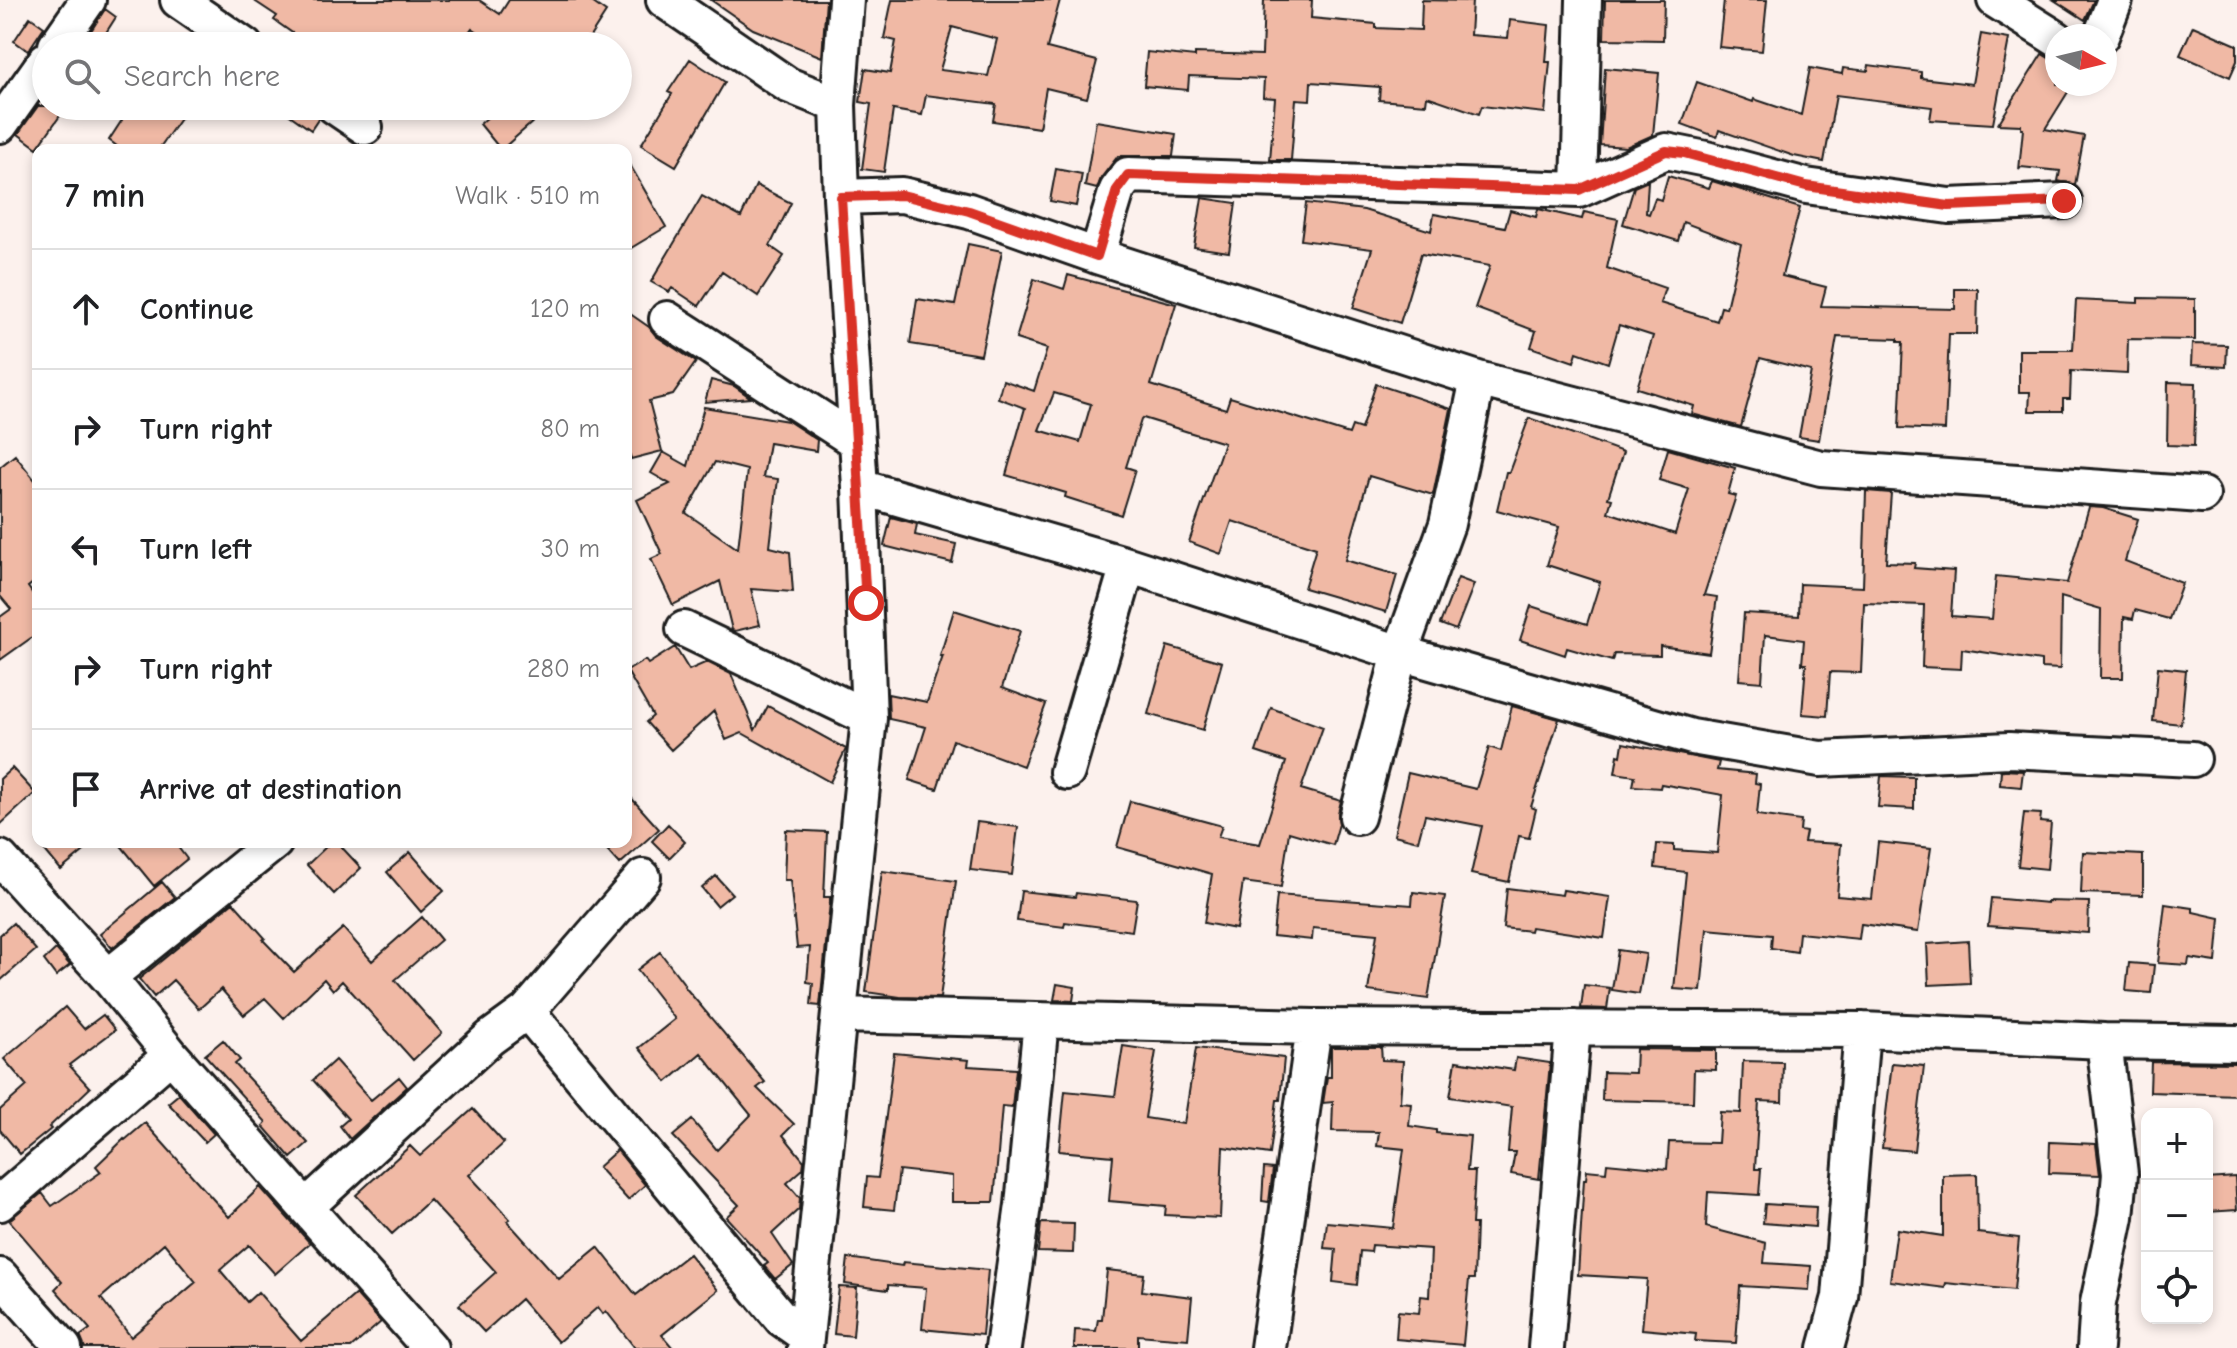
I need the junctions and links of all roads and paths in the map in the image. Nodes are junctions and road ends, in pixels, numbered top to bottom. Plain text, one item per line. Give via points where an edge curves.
1 (88, 0) edge
2 (178, 0) edge
3 (664, 0) edge
4 (846, 0) edge
5 (1584, 0) edge
6 (1995, 0) edge
7 (2115, 0) edge
8 (2106, 24) edge
9 (2045, 31) edge
10 (66, 32) edge
11 (225, 32) edge
12 (32, 80) edge
13 (838, 105) junction
14 (355, 120) edge
15 (0, 125) edge
16 (365, 127) dead end
17 (1579, 190) junction
18 (841, 197) junction
19 (2064, 201) dead end
20 (1097, 256) junction
21 (667, 319) dead end
22 (1478, 379) junction
23 (857, 442) junction
24 (860, 487) junction
25 (2202, 495) dead end
26 (1128, 565) junction
27 (684, 629) dead end
28 (1400, 653) junction
29 (869, 718) junction
30 (2193, 759) dead end
31 (1067, 772) dead end
32 (1357, 817) dead end
33 (268, 848) edge
34 (0, 858) edge
35 (643, 877) dead end
36 (108, 977) junction
37 (527, 1011) junction
38 (839, 1015) junction
39 (1041, 1021) junction
40 (1314, 1027) junction
41 (1573, 1028) junction
42 (1862, 1030) junction
43 (2104, 1041) junction
44 (2237, 1043) edge
45 (171, 1055) junction
46 (0, 1203) edge
47 (306, 1207) junction
48 (0, 1276) edge
49 (806, 1342) edge
50 (64, 1348) edge
51 (430, 1348) edge
52 (1003, 1348) edge
53 (1268, 1348) edge
54 (1546, 1348) edge
55 (1826, 1348) edge
56 (2095, 1348) edge

1 - 10 street
2 - 11 street
3 - 13 street via 788,85
4 - 13 street
5 - 17 street
6 - 9 street
7 - 8 street
12 - 15 street
13 - 18 street
14 - 16 street
17 - 19 street via 1666,151 1806,186 1949,206
17 - 20 street via 1128,175 1117,190
18 - 20 street via 902,195 969,211
18 - 23 street
20 - 22 street
21 - 23 street
22 - 25 street via 1821,468
22 - 28 street via 1447,524
23 - 24 street
24 - 26 street
24 - 29 street
26 - 28 street
26 - 31 street
27 - 29 street
28 - 30 street via 1692,737 1820,759 2009,750
28 - 32 street
29 - 38 street
33 - 36 street
34 - 36 street
35 - 37 street
36 - 45 street
37 - 47 street via 490,1038
37 - 49 street
38 - 39 street
38 - 49 street
39 - 40 street
39 - 52 street
40 - 41 street
40 - 53 street
41 - 42 street
41 - 54 street
42 - 43 street
42 - 55 street via 1840,1297
43 - 44 street
43 - 56 street via 2120,1174
45 - 46 street
45 - 47 street
47 - 51 street
48 - 50 street

